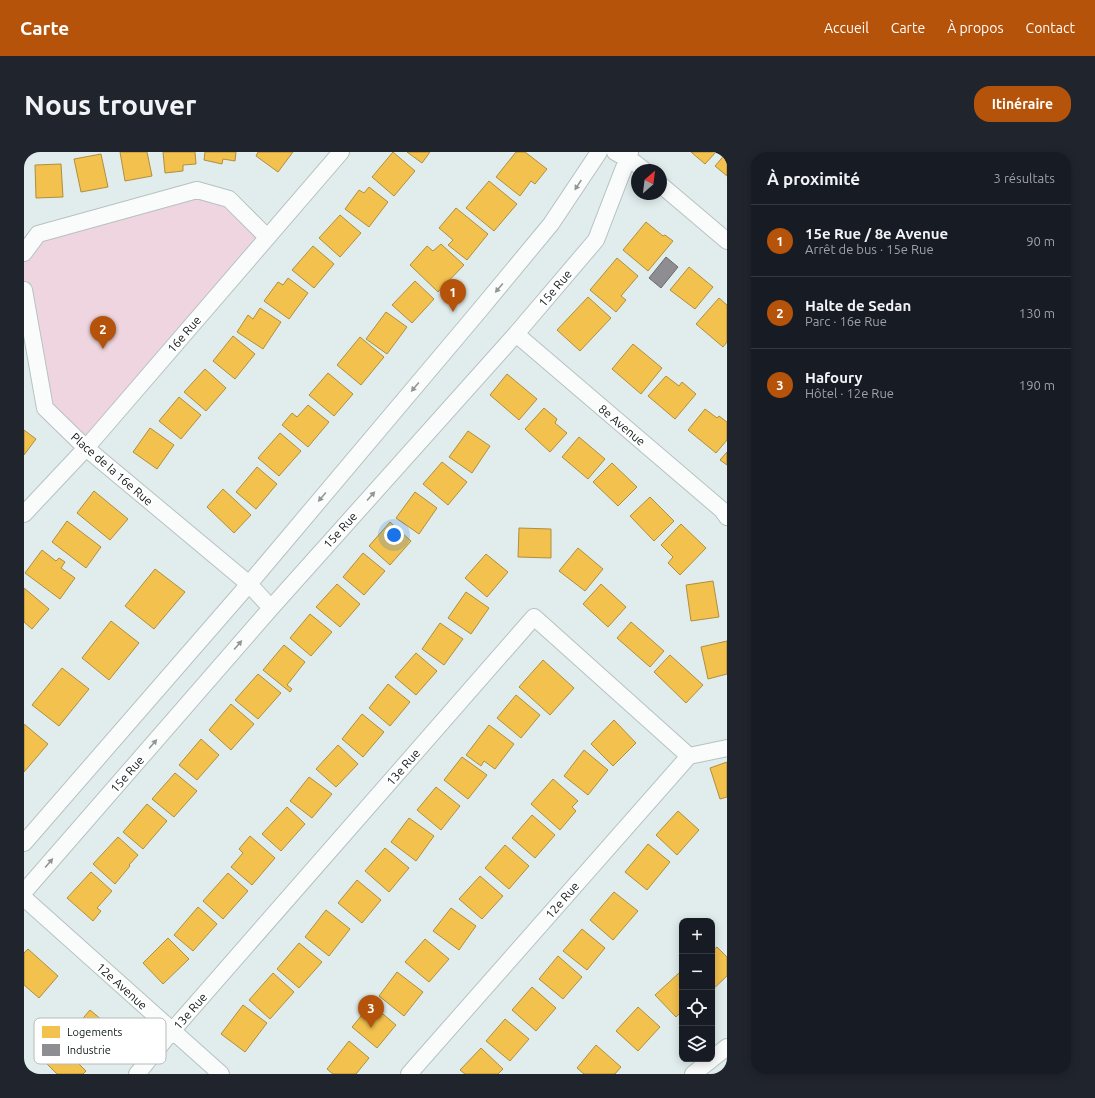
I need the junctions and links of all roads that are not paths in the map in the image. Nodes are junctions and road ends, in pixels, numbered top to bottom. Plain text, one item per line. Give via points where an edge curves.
1 (342, 152) edge
2 (599, 152) edge
3 (624, 154) edge
4 (636, 164) edge
5 (667, 190) edge
6 (267, 237) junction
7 (727, 241) edge
8 (24, 253) edge
9 (24, 290) edge
10 (516, 334) junction
11 (86, 448) junction
12 (24, 514) edge
13 (727, 517) edge
14 (249, 584) junction
15 (271, 608) junction
16 (727, 748) edge
17 (689, 756) junction
18 (24, 843) edge
19 (24, 892) edge
20 (24, 898) edge
21 (158, 1018) edge
22 (166, 1026) edge
23 (172, 1031) junction
24 (166, 1038) edge
25 (727, 1047) edge
26 (715, 1057) edge
27 (708, 1062) edge
28 (145, 1064) edge
29 (137, 1074) edge
30 (221, 1074) edge
31 (409, 1074) edge
32 (693, 1074) edge

1 - 6 street, 16e Rue
2 -> 14 street via 551,224
3 - 4 street
3 - 10 street, 15e Rue via 596,240
5 - 7 street
6 - 8 street via 229,199 197,190 38,234
6 - 11 street, 16e Rue
9 - 11 street, Place de la 16e Rue via 45,408
10 - 13 street, 8e Avenue via 722,510
15 -> 10 street, 15e Rue
11 - 12 street, 16e Rue
11 - 14 street, Place de la 16e Rue
14 - 15 street, Place de la 16e Rue
14 - 18 street
19 -> 15 street, 15e Rue
16 - 17 street
17 - 23 street, 13e Rue via 534,617
17 - 31 street, 12e Rue
20 - 21 street, 12e Avenue
22 - 23 street, 12e Avenue
23 - 24 street, 13e Rue
23 - 30 street, 12e Avenue
25 - 26 street
27 - 32 street
28 - 29 street, 13e Rue

